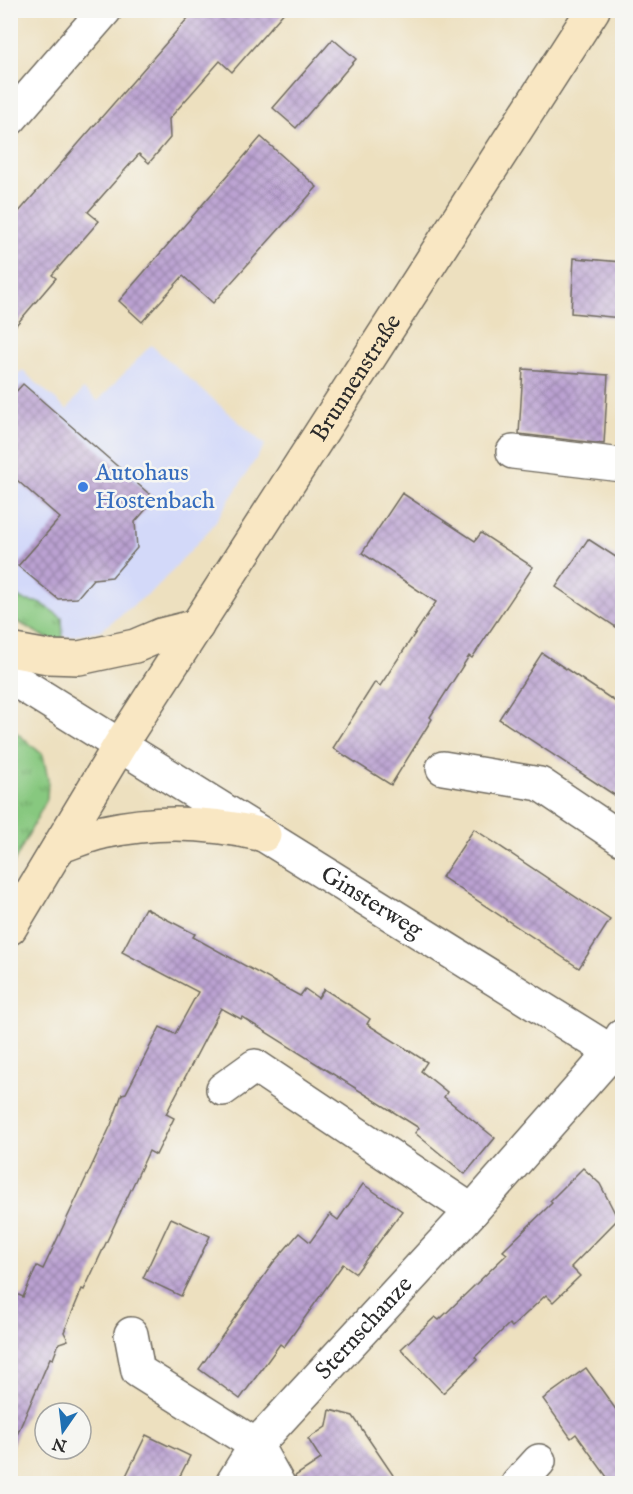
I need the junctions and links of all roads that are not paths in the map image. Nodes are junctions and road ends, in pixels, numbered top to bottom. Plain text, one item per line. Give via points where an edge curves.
1 (105, 10) edge
2 (593, 10) edge
3 (10, 119) edge
4 (513, 452) dead end
5 (622, 465) edge
6 (197, 626) junction
7 (10, 650) edge
8 (10, 677) edge
9 (120, 745) junction
10 (443, 768) dead end
11 (264, 835) junction
12 (622, 839) edge
13 (59, 847) junction
14 (10, 928) edge
15 (619, 1049) edge
16 (223, 1089) dead end
17 (472, 1211) junction
18 (131, 1334) dead end
19 (256, 1445) junction
20 (232, 1484) edge
21 (278, 1484) edge

1 - 3 street
2 - 6 main road, Brunnenstraße
4 - 5 street
6 - 7 main road via 125,649 79,658
6 - 9 main road, Brunnenstraße
8 - 9 street, Ginsterweg
9 - 11 street, Ginsterweg
9 - 13 main road, Brunnenstraße
10 - 12 street via 540,784
11 - 13 main road via 212,826 151,824 100,832
11 - 15 street, Ginsterweg
13 - 14 main road, Brunnenstraße
15 - 17 street, Sternschanze
16 - 17 street via 255,1066
17 - 19 street, Sternschanze
18 - 19 street via 138,1371
19 - 20 street, Sternschanze
19 - 21 street

